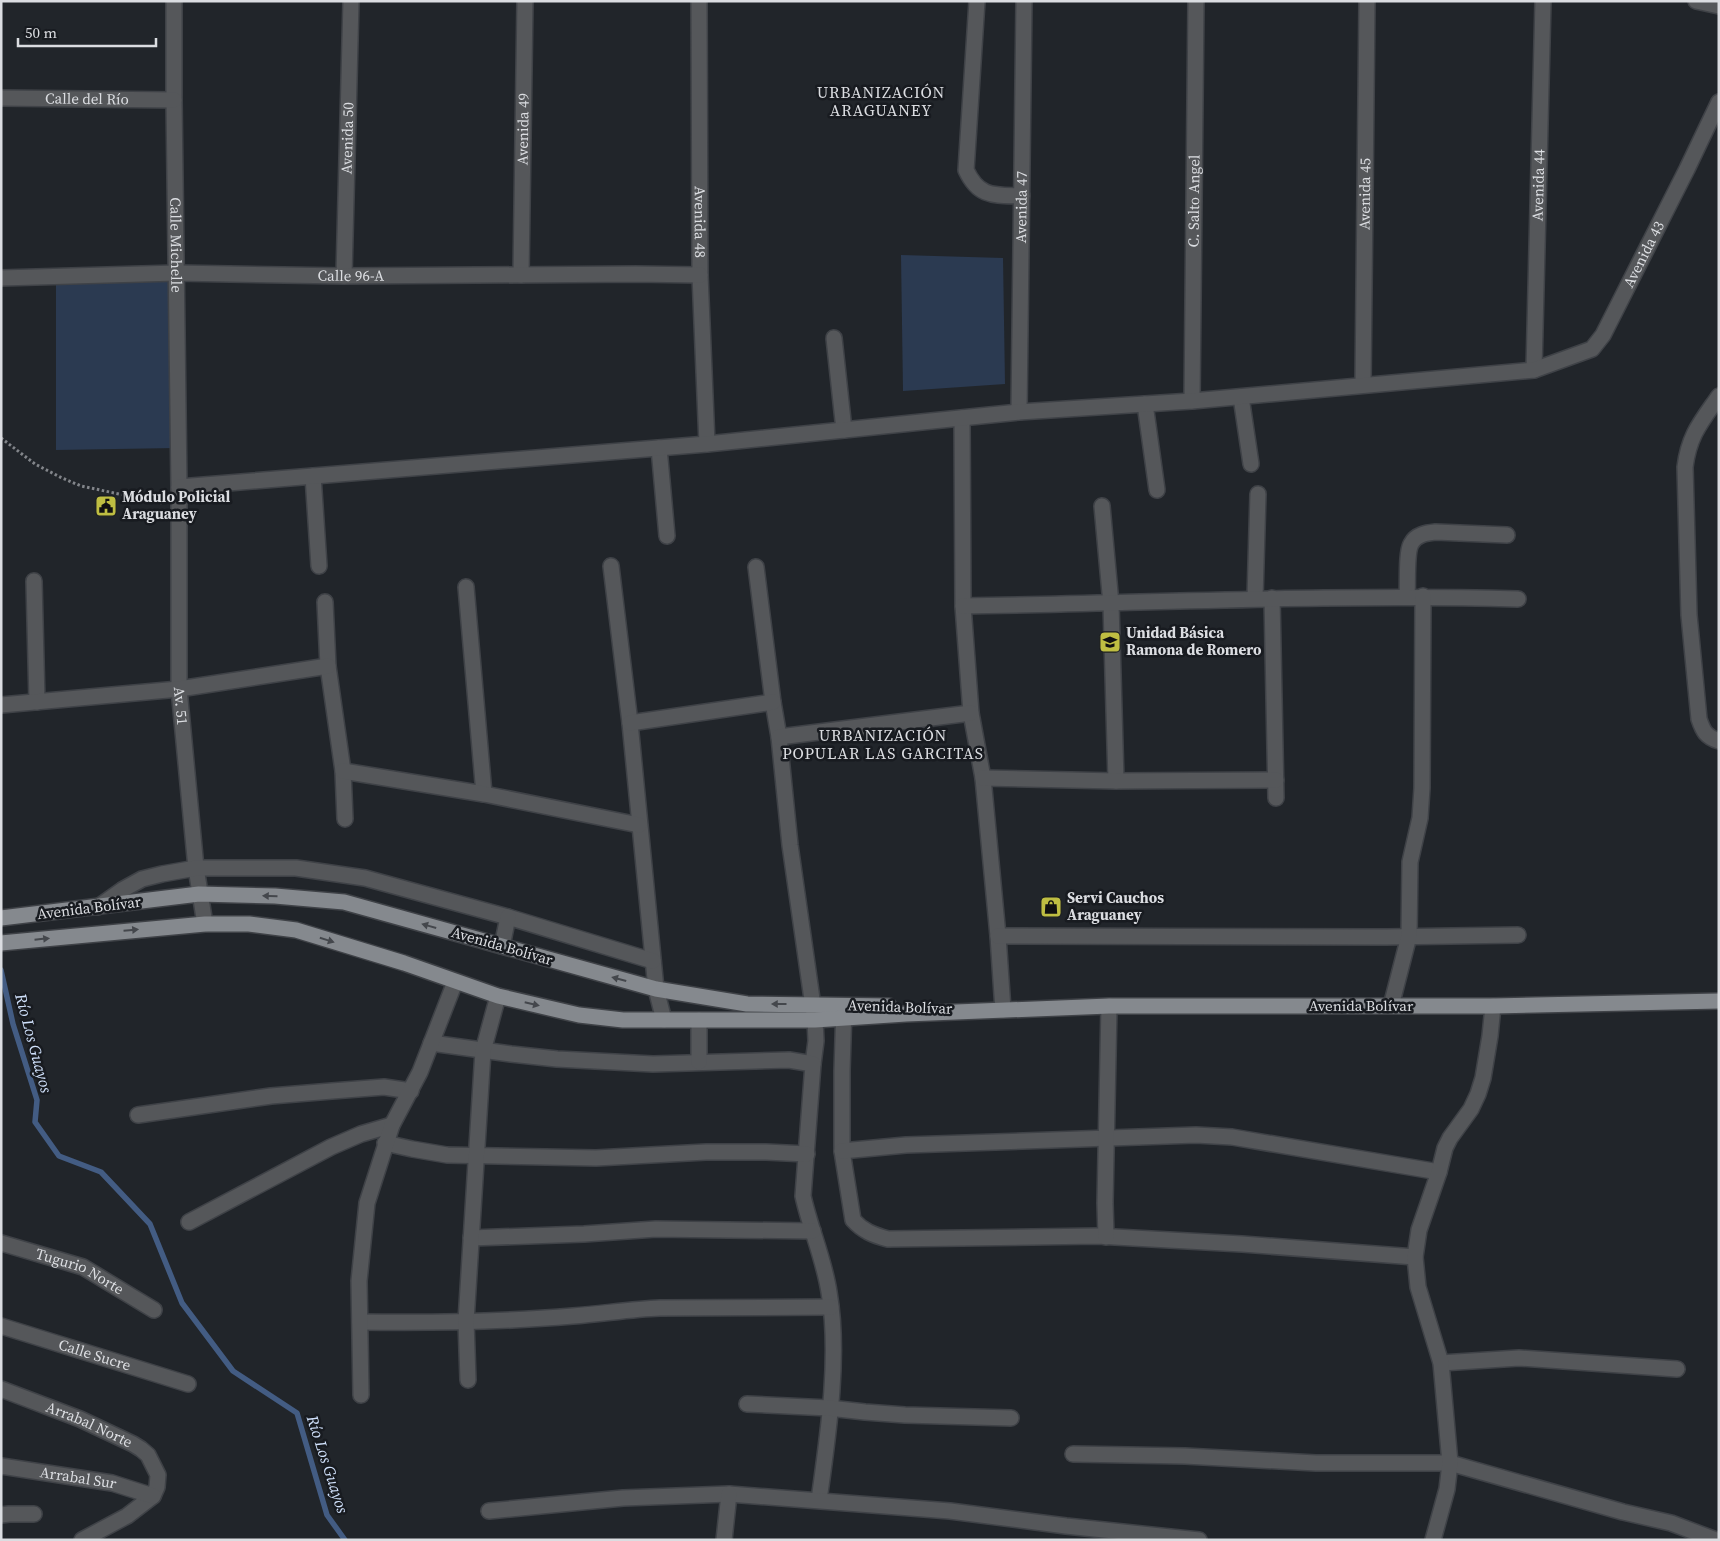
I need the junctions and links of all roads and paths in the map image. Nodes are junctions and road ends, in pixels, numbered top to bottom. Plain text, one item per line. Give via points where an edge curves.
1 (174, 1) edge
2 (351, 1) edge
3 (525, 1) edge
4 (699, 1) edge
5 (977, 1) edge
6 (1024, 1) edge
7 (1196, 1) edge
8 (1367, 1) edge
9 (1543, 1) edge
10 (1696, 1) edge
11 (1719, 6) edge
12 (1, 98) edge
13 (174, 100) junction
14 (1719, 102) edge
15 (1022, 196) junction
16 (177, 273) junction
17 (521, 275) junction
18 (700, 275) junction
19 (344, 276) junction
20 (1, 278) edge
21 (834, 338) dead end
22 (1534, 370) junction
23 (1363, 385) junction
24 (1241, 396) junction
25 (1719, 396) edge
26 (1192, 401) junction
27 (1145, 404) junction
28 (1019, 412) junction
29 (962, 418) junction
30 (844, 430) junction
31 (1, 438) edge
32 (706, 444) junction
33 (659, 448) junction
34 (1252, 464) dead end
35 (313, 476) junction
36 (179, 487) junction
37 (1157, 490) dead end
38 (1258, 494) dead end
39 (179, 505) junction
40 (1102, 506) dead end
41 (1507, 535) dead end
42 (667, 536) dead end
43 (319, 566) dead end
44 (611, 566) dead end
45 (756, 567) dead end
46 (34, 581) dead end
47 (466, 587) dead end
48 (1415, 596) junction
49 (1255, 598) junction
50 (1272, 598) junction
51 (1518, 599) dead end
52 (325, 602) dead end
53 (1111, 604) junction
54 (963, 606) junction
55 (328, 666) junction
56 (179, 689) junction
57 (38, 702) junction
58 (773, 702) junction
59 (1, 705) edge
60 (971, 714) junction
61 (630, 723) junction
62 (778, 737) junction
63 (1719, 740) edge
64 (343, 771) junction
65 (982, 778) junction
66 (1276, 780) junction
67 (1116, 781) junction
68 (484, 794) junction
69 (1276, 798) dead end
70 (345, 819) dead end
71 (639, 825) junction
72 (196, 868) junction
73 (199, 894) junction
74 (98, 907) junction
75 (508, 917) junction
76 (1, 918) edge
77 (205, 924) junction
78 (1518, 935) dead end
79 (998, 936) junction
80 (1409, 936) junction
81 (1, 943) edge
82 (502, 946) junction
83 (654, 961) junction
84 (456, 982) junction
85 (656, 989) junction
86 (498, 996) junction
87 (1719, 1002) edge
88 (812, 1004) junction
89 (1109, 1006) junction
90 (1391, 1006) junction
91 (1493, 1006) junction
92 (1003, 1010) junction
93 (844, 1012) junction
94 (664, 1020) junction
95 (699, 1020) junction
96 (815, 1020) junction
97 (432, 1043) junction
98 (483, 1051) junction
99 (699, 1062) junction
100 (813, 1064) junction
101 (411, 1091) junction
102 (138, 1115) dead end
103 (392, 1125) junction
104 (1106, 1138) junction
105 (385, 1143) junction
106 (842, 1151) junction
107 (807, 1154) junction
108 (478, 1156) junction
109 (1440, 1172) junction
110 (189, 1222) dead end
111 (813, 1231) junction
112 (1106, 1237) junction
113 (471, 1238) junction
114 (1, 1243) edge
115 (1415, 1257) junction
116 (831, 1307) junction
117 (154, 1310) dead end
118 (466, 1321) junction
119 (360, 1322) junction
120 (1, 1326) edge
121 (1441, 1363) junction
122 (1677, 1369) dead end
123 (468, 1380) dead end
124 (188, 1384) dead end
125 (1, 1389) edge
126 (361, 1395) dead end
127 (748, 1404) dead end
128 (829, 1408) junction
129 (1010, 1418) dead end
130 (1074, 1454) dead end
131 (1450, 1463) junction
132 (1, 1466) edge
133 (729, 1494) junction
134 (154, 1496) junction
135 (819, 1500) junction
136 (489, 1511) dead end
137 (34, 1514) dead end
138 (1, 1515) edge
139 (82, 1540) edge
140 (724, 1540) edge
141 (1199, 1540) edge
142 (1433, 1540) edge
143 (1716, 1540) edge

1 - 13 street, Calle Michelle
2 - 19 street, Avenida 50
3 - 17 street, Avenida 49
4 - 18 street, Avenida 48
5 - 15 street via 966,170 979,189 991,194
6 - 15 street, Avenida 47
7 - 26 street, C. Salto Angel
8 - 23 street, Avenida 45
9 - 22 street, Avenida 44
10 - 11 street
12 - 13 street, Calle del Río
13 - 16 street, Calle Michelle
14 - 22 street, Avenida 43 via 1603,335 1592,349
15 - 28 street, Avenida 47
16 - 19 street, Calle 96-A
16 - 20 street, Calle 96-A
16 - 36 street, Calle Michelle
17 - 18 street, Calle 96-A
17 - 19 street, Calle 96-A
18 - 32 street, Avenida 48
21 - 30 street
22 - 23 street, Avenida 43
23 - 24 street, Avenida 43
24 - 26 street, Avenida 43
24 - 34 street
25 - 63 street via 1694,432 1685,467 1689,615 1699,719 1703,731
26 - 27 street, Avenida 43
27 - 28 street, Avenida 43
27 - 37 street
28 - 29 street, Avenida 43
29 - 30 street, Avenida 43
29 - 54 street
30 - 32 street, Avenida 43
31 - 39 path via 35,464 81,486
32 - 33 street, Avenida 43
33 - 35 street, Avenida 43
33 - 42 street
35 - 36 street, Avenida 43
35 - 43 street
36 - 39 street, Av. 51
38 - 49 street
39 - 56 street, Av. 51
40 - 53 street
41 - 48 street via 1436,532 1418,536 1411,543 1409,552
44 - 61 street
45 - 58 street
46 - 57 street
47 - 68 street
48 - 50 street
48 - 51 street
48 - 80 street via 1422,788 1420,818 1410,862
49 - 50 street
49 - 53 street
50 - 66 street
52 - 55 street
53 - 54 street
53 - 67 street
54 - 60 street
55 - 56 street
55 - 64 street
56 - 57 street
56 - 72 street, Av. 51
57 - 59 street
58 - 61 street
58 - 62 street
60 - 62 street
60 - 65 street
61 - 71 street
62 - 88 street
64 - 68 street
64 - 70 street
65 - 67 street
65 - 79 street
66 - 67 street
66 - 69 street
68 - 71 street
71 - 83 street
72 - 73 street, Av. 51
72 - 74 street via 142,879
72 - 75 street via 296,868 365,878
73 - 74 main road, Avenida Bolívar
73 - 77 street, Av. 51
82 -> 73 main road, Avenida Bolívar via 344,902
74 - 76 main road, Avenida Bolívar
75 - 82 street
75 - 83 street
81 -> 77 main road, Avenida Bolívar
77 -> 84 main road, Avenida Bolívar via 249,924 296,930
78 - 80 street
79 - 80 street
79 - 92 street
80 - 90 street
85 -> 82 main road, Avenida Bolívar
83 - 85 street
84 - 86 main road, Avenida Bolívar
84 - 97 street
88 -> 85 main road, Avenida Bolívar via 747,1004
85 - 94 street
86 -> 94 main road, Avenida Bolívar via 579,1015
86 - 98 street
87 - 91 main road, Avenida Bolívar
88 - 93 main road, Avenida Bolívar
88 - 96 street
89 - 90 main road, Avenida Bolívar
89 - 92 main road, Avenida Bolívar
89 - 104 street
90 - 91 main road, Avenida Bolívar
91 - 109 street via 1478,1094 1445,1148
92 - 93 main road, Avenida Bolívar
93 - 96 main road, Avenida Bolívar
93 - 106 street
94 - 95 main road, Avenida Bolívar
95 - 96 main road, Avenida Bolívar
95 - 99 street
96 - 100 street
97 - 98 street
97 - 101 street
98 - 99 street via 654,1064
98 - 108 street
99 - 100 street via 789,1060
100 - 107 street
101 - 102 street via 384,1087 332,1091
101 - 103 street
103 - 105 street
103 - 110 street via 331,1147
104 - 106 street via 906,1145
104 - 109 street via 1232,1137
104 - 112 street
105 - 108 street via 447,1155
105 - 119 street via 366,1203 359,1281
106 - 112 street via 853,1220 872,1235 888,1239
107 - 108 street via 706,1152 596,1158
107 - 111 street via 803,1196
108 - 113 street
109 - 115 street via 1419,1230
111 - 113 street via 656,1229
111 - 116 street
112 - 115 street
113 - 118 street
114 - 117 street, Tugurio Norte via 83,1267
115 - 121 street via 1418,1287
116 - 118 street via 642,1309
116 - 128 street via 833,1373
118 - 119 street
118 - 123 street
119 - 126 street
120 - 124 street, Calle Sucre
121 - 122 street via 1519,1358
121 - 131 street
125 - 134 street, Arrabal Norte via 80,1419 133,1444 148,1455 158,1475
127 - 128 street
128 - 129 street via 905,1415
128 - 135 street
130 - 131 street
131 - 142 street via 1447,1489
131 - 143 street via 1671,1523
132 - 134 street, Arrabal Sur via 112,1483
133 - 135 street
133 - 136 street via 623,1498
133 - 140 street
134 - 139 street via 127,1516
135 - 141 street via 950,1511
137 - 138 street

